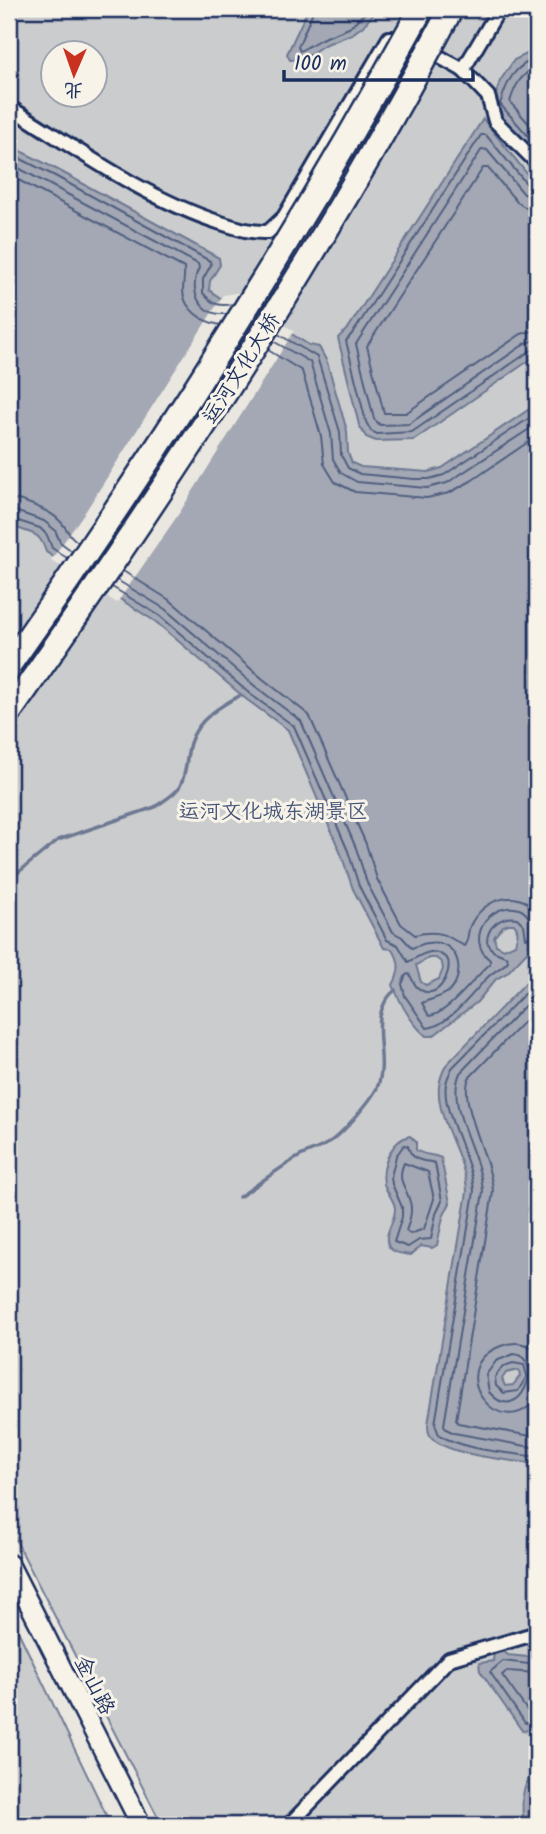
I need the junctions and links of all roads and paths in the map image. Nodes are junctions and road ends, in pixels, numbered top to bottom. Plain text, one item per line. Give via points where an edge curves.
1 (421, 9) edge
2 (451, 9) edge
3 (499, 9) edge
4 (463, 70) junction
5 (9, 107) edge
6 (537, 163) edge
7 (9, 665) edge
8 (9, 713) edge
9 (9, 1564) edge
10 (537, 1633) edge
11 (141, 1825) edge
12 (289, 1825) edge

1 - 7 highway, 运河文化大桥, bridge via 276,259 138,477
2 - 8 highway, 运河文化大桥, bridge via 329,224 210,417
3 - 4 street
4 - 5 street via 406,38 389,38 284,216 268,232 252,233 162,200
4 - 6 street via 488,96 495,121
9 - 11 street, 金山路
10 - 12 street via 449,1659

